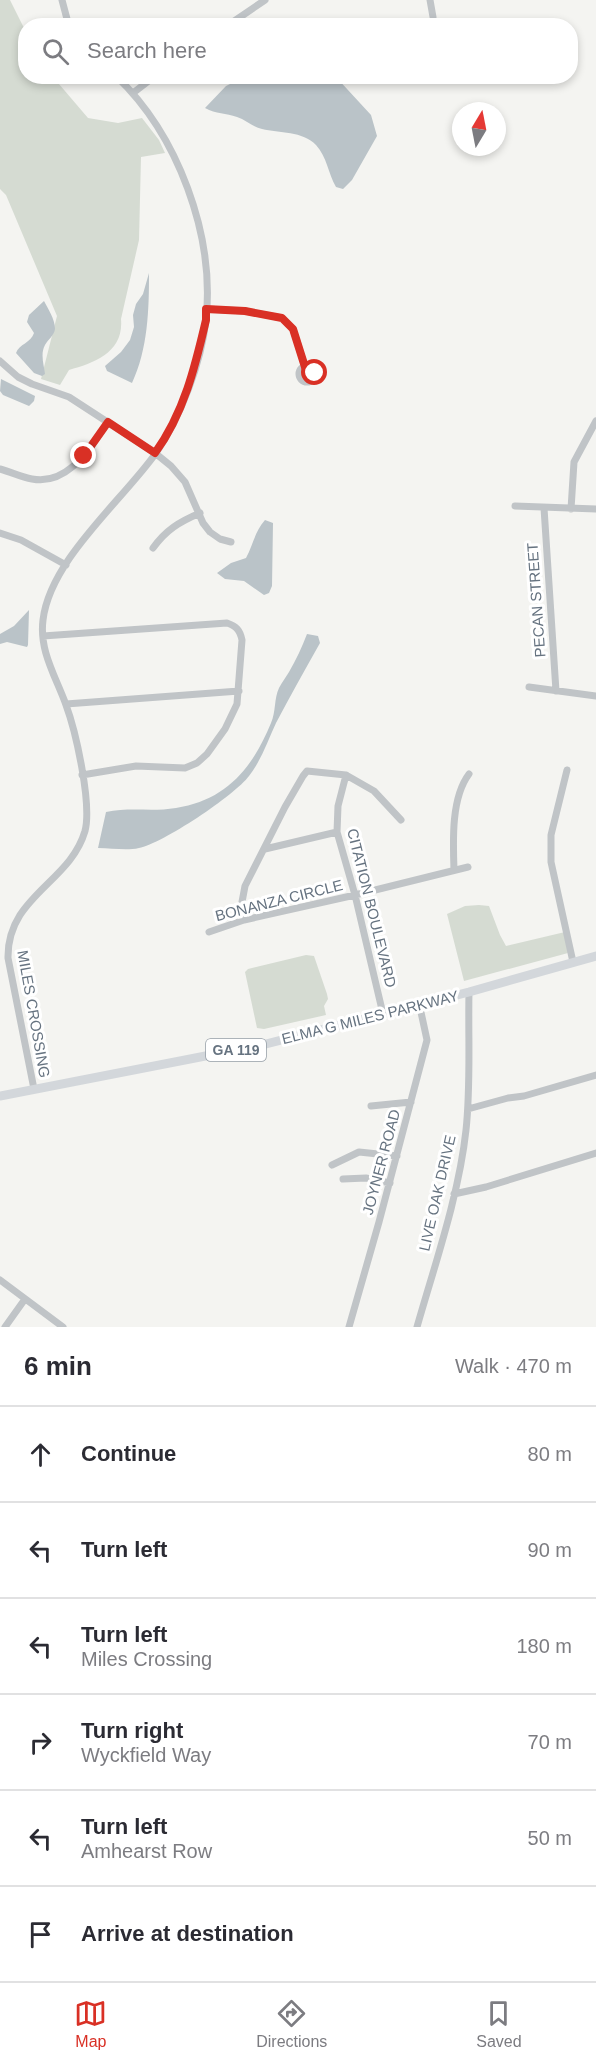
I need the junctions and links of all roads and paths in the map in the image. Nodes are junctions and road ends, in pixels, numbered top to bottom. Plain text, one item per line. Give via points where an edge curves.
1 (62, 0) edge
2 (265, 0) edge
3 (430, 0) edge
4 (254, 3) edge
5 (433, 16) dead end
6 (67, 18) edge
7 (237, 18) edge
8 (124, 84) edge
9 (145, 84) edge
10 (133, 93) junction
11 (206, 309) junction
12 (0, 361) edge
13 (305, 367) dead end
14 (596, 421) edge
15 (108, 422) junction
16 (155, 453) junction
17 (0, 469) edge
18 (515, 506) dead end
19 (544, 508) junction
20 (570, 509) junction
21 (596, 509) edge
22 (200, 513) junction
23 (0, 533) edge
24 (231, 542) dead end
25 (153, 548) dead end
26 (66, 565) junction
27 (43, 636) junction
28 (529, 687) dead end
29 (239, 691) junction
30 (556, 691) junction
31 (596, 696) edge
32 (66, 704) junction
33 (567, 770) dead end
34 (469, 774) dead end
35 (82, 775) junction
36 (346, 775) junction
37 (401, 820) dead end
38 (337, 832) junction
39 (265, 849) junction
40 (468, 867) dead end
41 (454, 870) junction
42 (355, 895) junction
43 (244, 920) junction
44 (209, 932) dead end
45 (596, 956) edge
46 (573, 962) junction
47 (469, 992) junction
48 (419, 1003) junction
49 (383, 1014) junction
50 (596, 1075) edge
51 (34, 1089) junction
52 (0, 1096) edge
53 (411, 1102) junction
54 (371, 1106) dead end
55 (468, 1109) junction
56 (596, 1153) edge
57 (398, 1156) junction
58 (332, 1166) dead end
59 (343, 1179) dead end
60 (390, 1183) junction
61 (454, 1194) junction
62 (0, 1280) edge
63 (25, 1299) junction
64 (5, 1327) edge
65 (63, 1327) edge
66 (349, 1327) edge
67 (417, 1327) edge

1 - 6 street
2 - 4 street
3 - 5 street
4 - 7 street
8 - 10 street, MILES CROSSING
9 - 10 street
10 - 11 street, MILES CROSSING via 168,144 184,177 200,230
11 - 13 street via 282,318 293,329
11 - 16 street, MILES CROSSING via 187,394
12 - 15 street via 18,377 60,393
14 - 20 street via 574,462
15 - 16 street
15 - 17 street via 84,456 56,477 34,479
16 - 22 street via 185,482
16 - 26 street, MILES CROSSING
18 - 19 street
19 - 20 street
19 - 30 street, PECAN STREET
20 - 21 street
22 - 24 street via 210,532
22 - 25 street via 167,530
23 - 26 street
26 - 27 street, MILES CROSSING via 45,609
27 - 29 street via 227,623 235,626 242,640
27 - 32 street, MILES CROSSING via 45,652
28 - 30 street
29 - 32 street
29 - 35 street via 225,729 197,763 185,768 136,766
30 - 31 street
32 - 35 street, MILES CROSSING
33 - 46 street via 551,835 551,862
34 - 41 street via 462,784 453,833
35 - 51 street, MILES CROSSING via 87,819 80,847 24,909 15,922 8,947
36 - 37 street via 374,791
36 - 38 street, CITATION BOULEVARD
36 - 39 street via 307,771
38 - 39 street
38 - 42 street, CITATION BOULEVARD
39 - 43 street via 243,894
40 - 41 street, BONANZA CIRCLE
41 - 42 street, BONANZA CIRCLE
42 - 43 street, BONANZA CIRCLE
42 - 49 street, CITATION BOULEVARD
43 - 44 street, BONANZA CIRCLE
45 - 46 main road, ELMA G MILES PARKWAY / GA 119
46 - 47 main road, ELMA G MILES PARKWAY / GA 119
47 - 48 main road, ELMA G MILES PARKWAY / GA 119
47 - 55 street, LIVE OAK DRIVE
48 - 49 main road, ELMA G MILES PARKWAY / GA 119
48 - 53 street, JOYNER ROAD via 427,1040
49 - 51 main road, ELMA G MILES PARKWAY / GA 119 via 214,1055
50 - 55 street
51 - 52 main road, ELMA G MILES PARKWAY / GA 119
53 - 54 street
53 - 57 street, JOYNER ROAD
55 - 61 street, LIVE OAK DRIVE
56 - 61 street
57 - 58 street via 359,1152
57 - 60 street, JOYNER ROAD
59 - 60 street
60 - 66 street, JOYNER ROAD
61 - 67 street, LIVE OAK DRIVE
62 - 63 street
63 - 64 street
63 - 65 street

